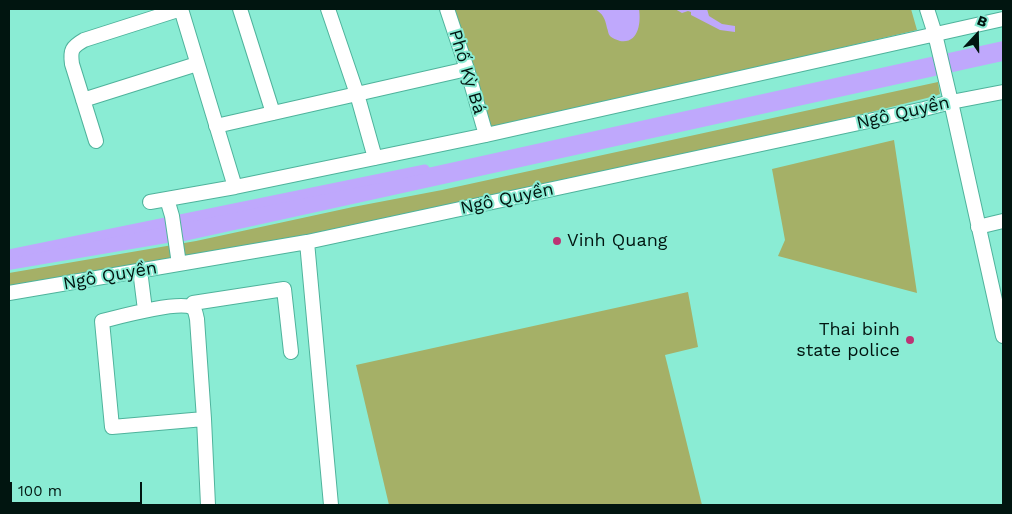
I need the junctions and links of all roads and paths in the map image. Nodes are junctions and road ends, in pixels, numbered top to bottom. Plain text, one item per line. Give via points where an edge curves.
1 (181, 9) edge
2 (240, 9) edge
3 (328, 9) edge
4 (447, 9) edge
5 (927, 9) edge
6 (1000, 16) edge
7 (935, 34) junction
8 (198, 64) junction
9 (467, 69) junction
10 (1003, 92) edge
11 (357, 94) junction
12 (83, 100) junction
13 (951, 102) junction
14 (273, 113) junction
15 (216, 126) junction
16 (486, 135) junction
17 (96, 142) dead end
18 (375, 158) junction
19 (235, 187) junction
20 (168, 199) junction
21 (150, 202) dead end
22 (1003, 221) edge
23 (978, 227) junction
24 (307, 242) junction
25 (178, 264) junction
26 (140, 270) junction
27 (9, 292) edge
28 (193, 308) junction
29 (146, 310) junction
30 (1003, 332) edge
31 (291, 352) dead end
32 (204, 420) junction
33 (208, 505) edge
34 (330, 505) edge

1 - 8 street
1 - 12 street via 77,44 71,55
2 - 14 street
3 - 11 street
4 - 9 street, Phố Kỳ Bá
5 - 7 street
6 - 7 street
7 - 13 street
7 - 16 street
8 - 12 street
8 - 15 street
9 - 11 street
9 - 16 street, Phố Kỳ Bá
10 - 13 street, Ngô Quyền
11 - 14 street
11 - 18 street
12 - 17 street
13 - 23 street
13 - 24 street, Ngô Quyền
14 - 15 street
15 - 19 street
16 - 18 street
18 - 19 street
19 - 20 street
20 - 21 street
20 - 25 street
22 - 23 street
23 - 30 street
24 - 25 street, Ngô Quyền
24 - 34 street
25 - 26 street, Ngô Quyền
26 - 27 street, Ngô Quyền
26 - 29 street
28 - 29 street
28 - 31 street via 193,303 284,289
28 - 32 street via 197,319
29 - 32 street via 102,322 112,427
32 - 33 street

